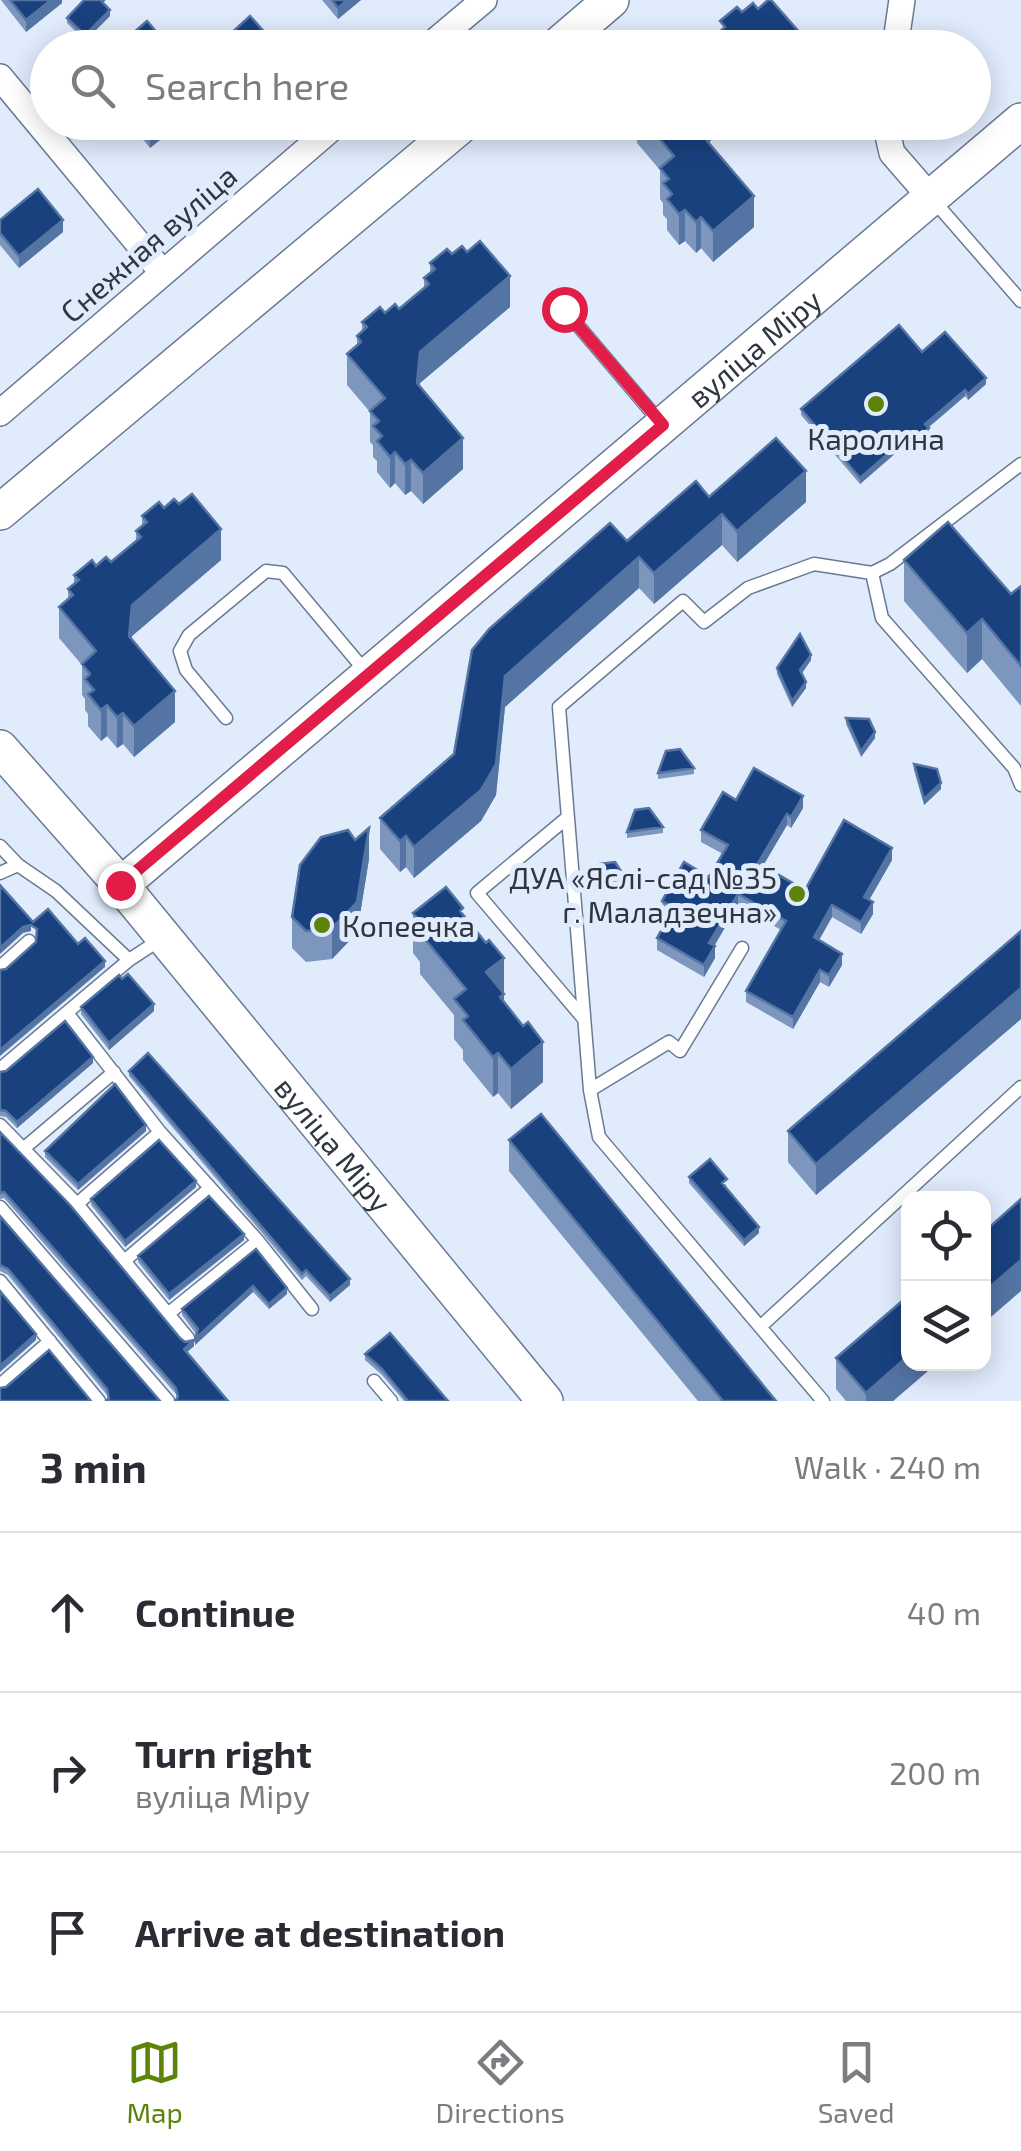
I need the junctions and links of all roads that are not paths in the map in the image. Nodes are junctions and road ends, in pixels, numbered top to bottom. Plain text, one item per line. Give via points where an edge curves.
1 (612, 0) edge
2 (902, 0) edge
3 (467, 5) edge
4 (444, 30) edge
5 (576, 30) edge
6 (898, 30) edge
7 (0, 78) edge
8 (30, 114) edge
9 (1021, 122) edge
10 (52, 140) edge
11 (318, 140) edge
12 (444, 140) edge
13 (889, 140) edge
14 (931, 198) junction
15 (162, 272) junction
16 (1021, 301) edge
17 (564, 309) dead end
18 (0, 413) edge
19 (663, 425) junction
20 (1021, 464) edge
21 (0, 512) edge
22 (872, 573) junction
23 (368, 674) junction
24 (226, 718) dead end
25 (0, 748) edge
26 (1021, 785) edge
27 (568, 816) junction
28 (0, 846) edge
29 (18, 865) junction
30 (0, 873) edge
31 (120, 885) junction
32 (163, 937) junction
33 (30, 941) edge
34 (742, 948) dead end
35 (129, 960) junction
36 (0, 967) edge
37 (67, 1012) junction
38 (584, 1019) junction
39 (0, 1069) edge
40 (114, 1072) junction
41 (1021, 1086) edge
42 (590, 1090) junction
43 (0, 1125) edge
44 (160, 1132) junction
45 (23, 1150) junction
46 (208, 1189) junction
47 (77, 1204) junction
48 (0, 1207) edge
49 (258, 1241) junction
50 (123, 1262) junction
51 (2, 1287) edge
52 (312, 1309) dead end
53 (169, 1314) junction
54 (760, 1327) junction
55 (188, 1338) edge
56 (50, 1341) junction
57 (374, 1381) dead end
58 (0, 1385) edge
59 (94, 1399) edge
60 (168, 1401) edge
61 (390, 1401) edge
62 (545, 1401) edge
63 (823, 1401) edge

1 - 5 main road
2 - 6 street
3 - 4 street
7 - 8 street
9 - 14 main road, вуліца Міру
10 - 15 street
11 - 15 street, Снежная вуліца
12 - 21 main road
13 - 14 street
14 - 16 lane
14 - 19 main road, вуліца Міру
15 - 18 street, Снежная вуліца
17 - 19 lane
19 - 23 main road, вуліца Міру
20 - 22 lane
22 - 26 lane via 882,618 1014,768
22 - 27 lane via 814,564 748,588 704,622 683,601 559,707
23 - 24 lane via 283,574 266,571 188,635 180,651 186,670
23 - 31 main road, вуліца Міру
25 - 31 main road, вуліца Міру
27 - 38 lane
27 - 38 lane via 476,893
28 - 29 lane
29 - 30 lane
29 - 35 lane
31 - 32 main road, вуліца Міру
32 - 35 lane
32 - 62 main road, вуліца Міру
33 - 36 lane
34 - 42 lane via 680,1050 669,1042
35 - 37 lane
37 - 39 lane
37 - 40 lane
38 - 42 lane
40 - 44 lane
40 - 45 lane
41 - 54 lane
42 - 54 lane via 599,1137
43 - 45 lane
44 - 46 lane
44 - 47 lane
45 - 47 lane
46 - 49 lane
46 - 50 lane
47 - 50 lane
48 - 60 lane
49 - 52 lane
49 - 53 lane
50 - 53 lane
51 - 56 lane
53 - 55 lane
54 - 63 lane
56 - 58 lane
56 - 59 lane
57 - 61 lane

